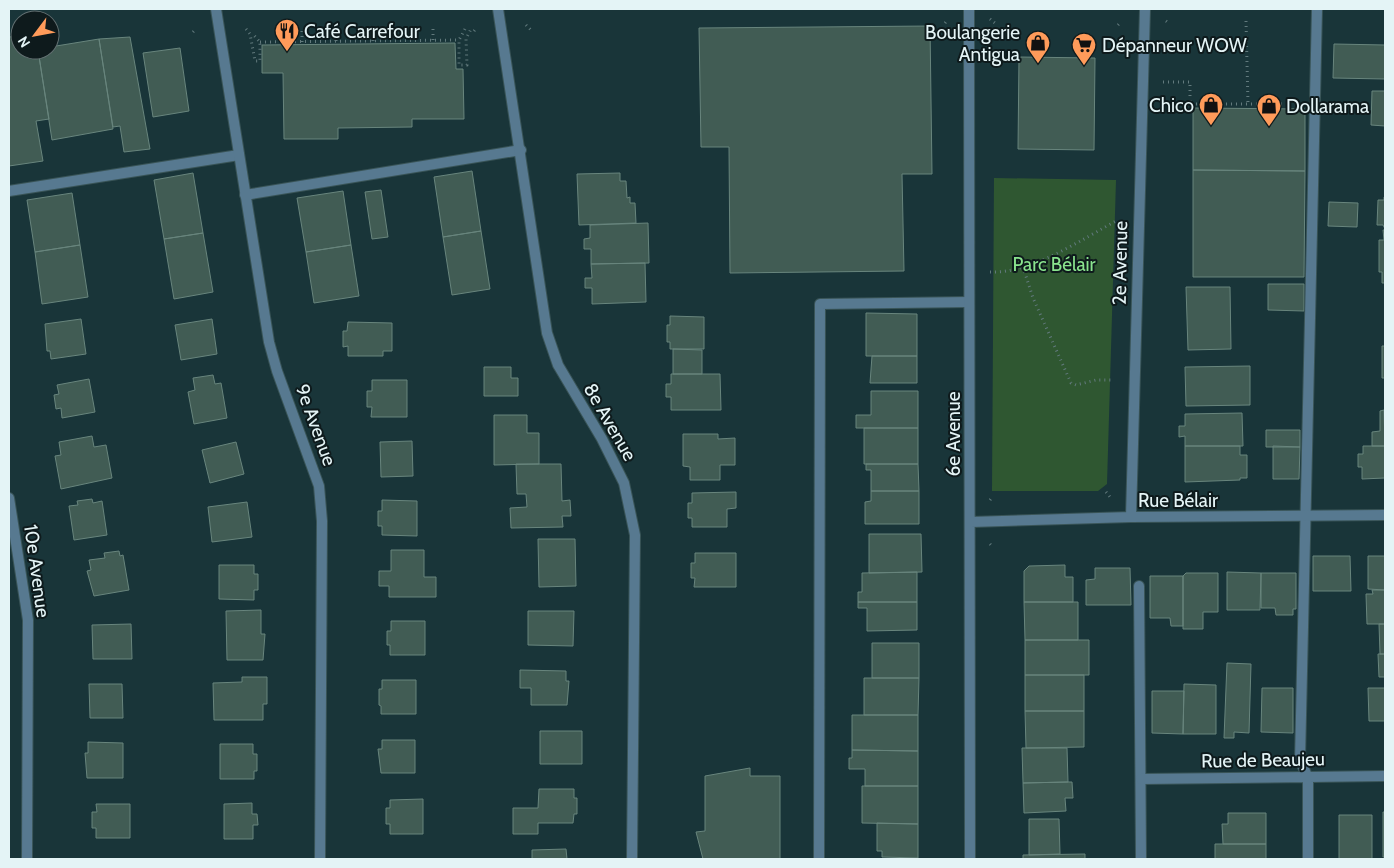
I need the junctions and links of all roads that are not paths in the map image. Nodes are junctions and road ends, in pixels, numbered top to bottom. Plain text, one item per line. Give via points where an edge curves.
1 (216, 9) edge
2 (498, 9) edge
3 (969, 9) edge
4 (1145, 9) edge
5 (1318, 9) edge
6 (521, 150) junction
7 (239, 155) junction
8 (9, 191) edge
9 (245, 195) junction
10 (969, 302) junction
11 (9, 498) edge
12 (1306, 516) junction
13 (1385, 516) edge
14 (1131, 518) junction
15 (971, 522) junction
16 (1139, 586) dead end
17 (1385, 776) edge
18 (1308, 778) junction
19 (1141, 779) junction
20 (27, 859) edge
21 (320, 859) edge
22 (632, 859) edge
23 (819, 859) edge
24 (970, 859) edge
25 (1141, 859) edge
26 (1308, 859) edge

1 - 7 street, 9e Avenue
2 - 6 street, 8e Avenue
3 - 10 street, 6e Avenue
4 - 14 street, 2e Avenue
5 - 12 street
6 - 9 street
6 - 22 street, 8e Avenue via 547,333 558,365 614,460 631,509 635,535
7 - 8 street
7 - 9 street, 9e Avenue
9 - 21 street, 9e Avenue via 269,342 319,486 322,521
10 - 15 street, 6e Avenue
10 - 23 street via 820,304
11 - 20 street, 10e Avenue via 28,620
12 - 13 street, Rue Bélair
12 - 14 street, Rue Bélair
12 - 18 street via 1300,760
14 - 15 street, Rue Bélair
15 - 24 street, 6e Avenue
16 - 19 street
17 - 18 street, Rue de Beaujeu
18 - 19 street, Rue de Beaujeu
18 - 26 street
19 - 25 street

